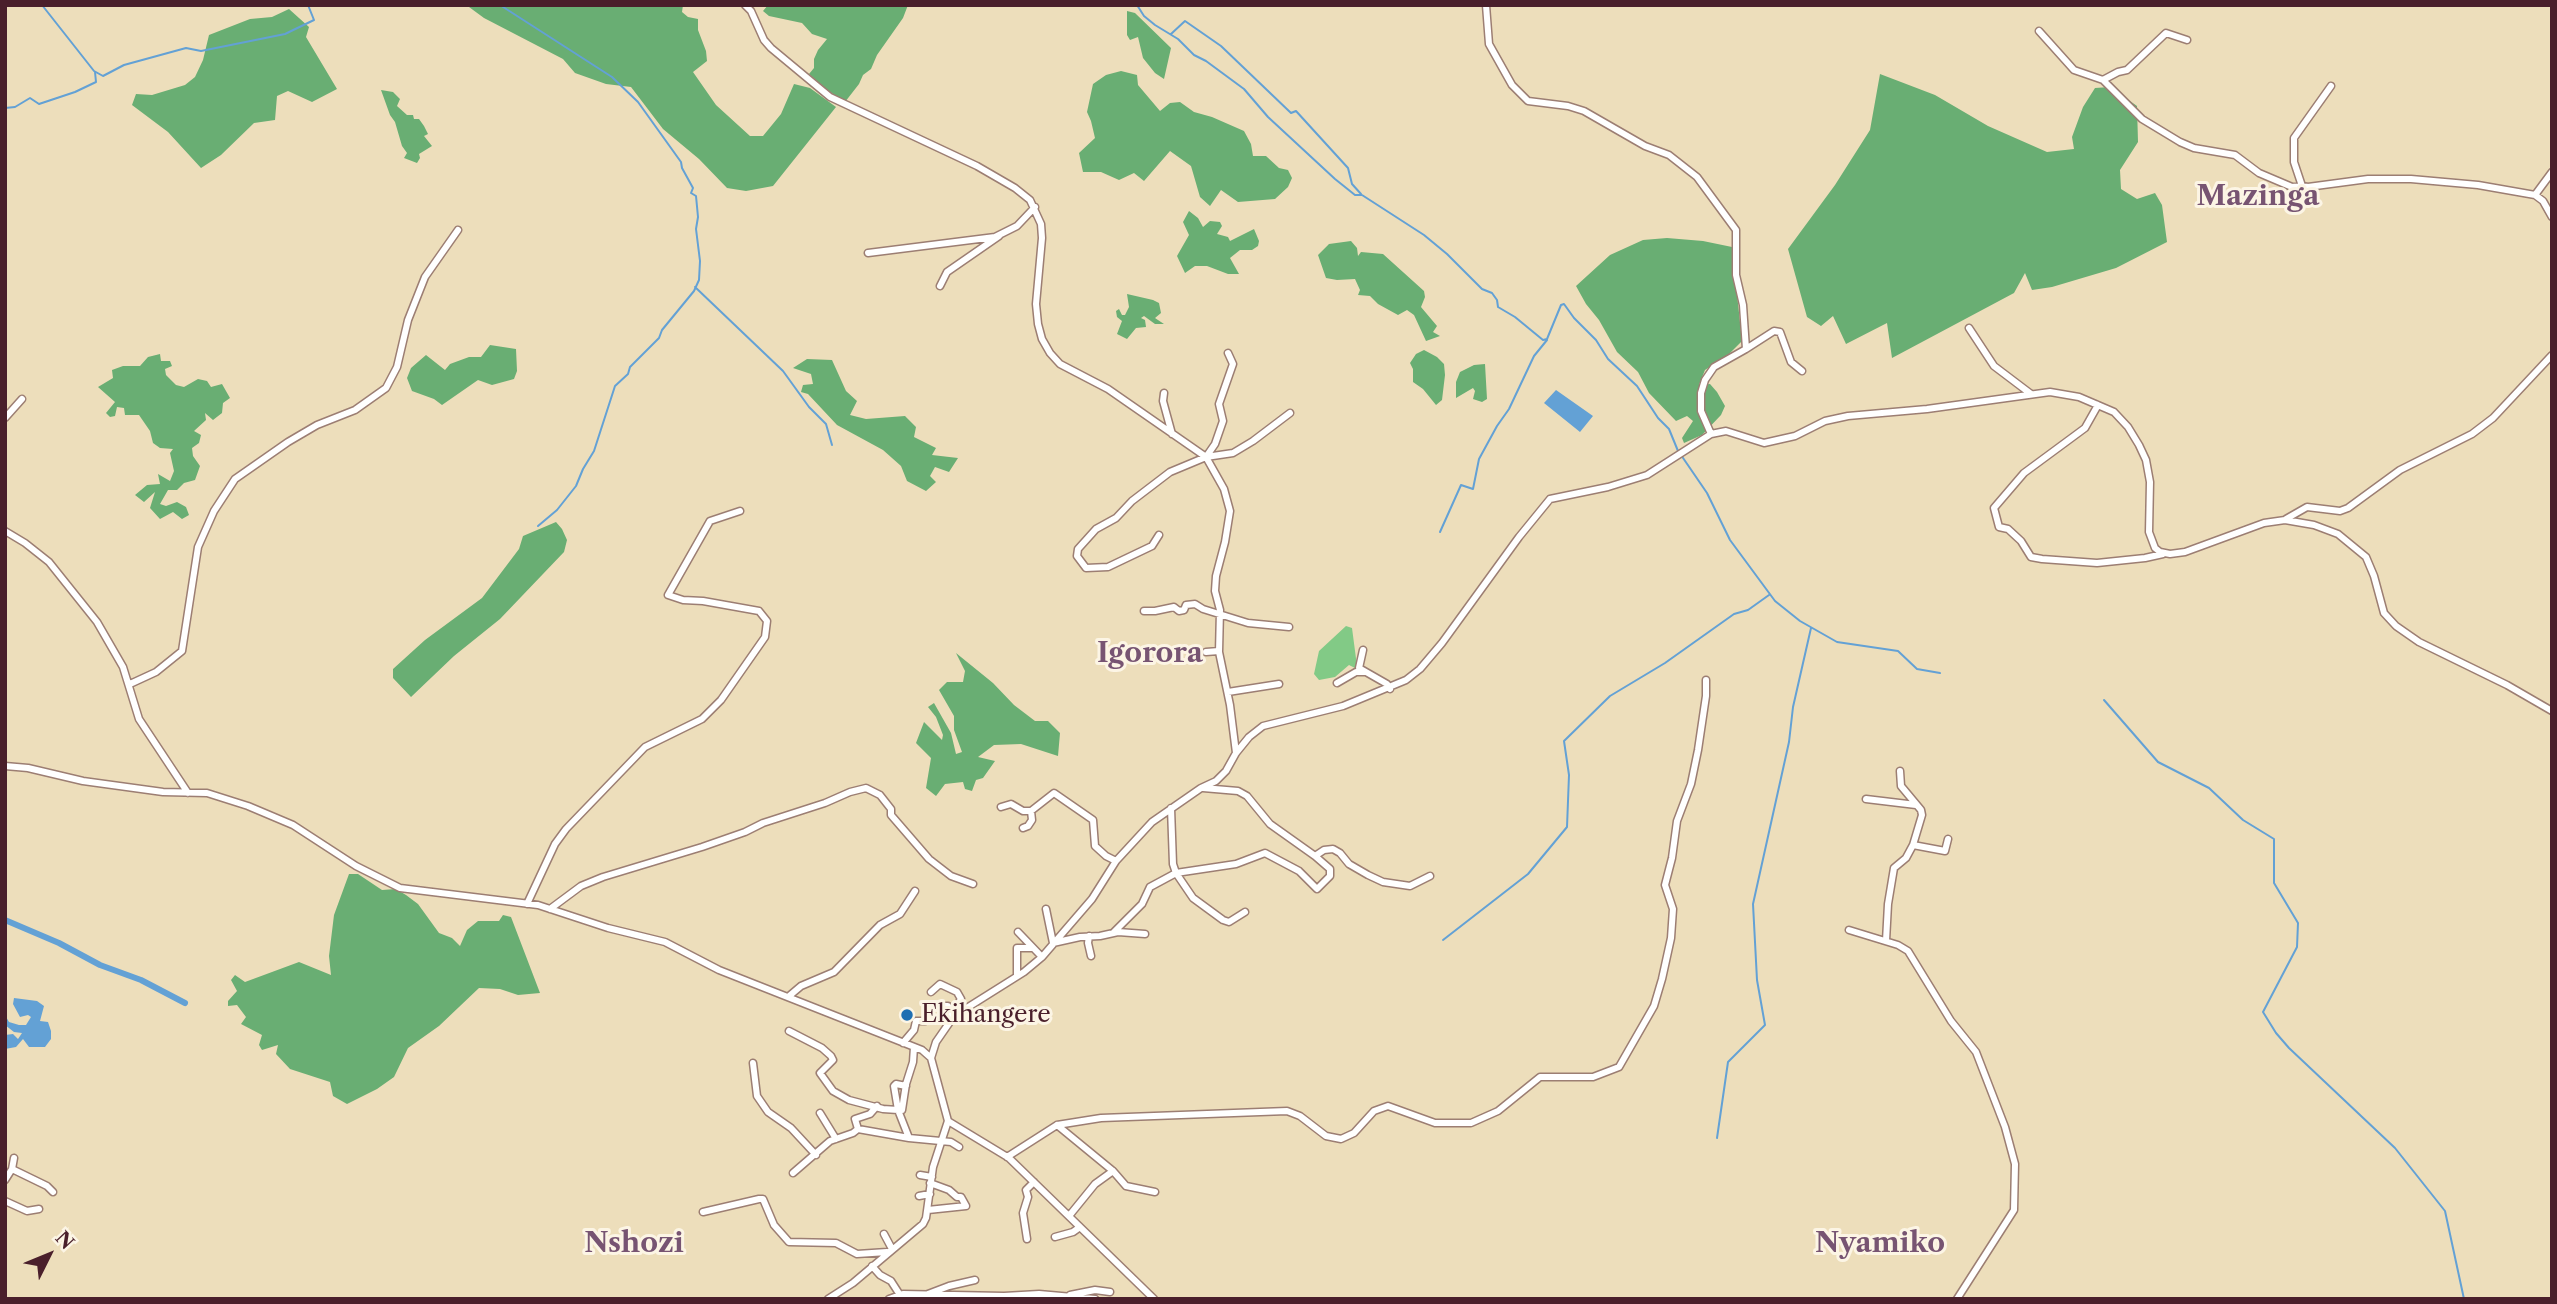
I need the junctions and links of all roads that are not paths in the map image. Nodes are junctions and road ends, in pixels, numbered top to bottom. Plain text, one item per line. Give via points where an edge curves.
1 (745, 5) edge
2 (1486, 5) edge
3 (2039, 31) dead end
4 (2187, 40) dead end
5 (2103, 80) junction
6 (2331, 86) dead end
7 (2552, 172) edge
8 (2302, 186) junction
9 (2535, 195) junction
10 (1035, 207) junction
11 (2552, 217) edge
12 (458, 230) dead end
13 (1001, 235) junction
14 (868, 253) dead end
15 (940, 286) dead end
16 (1969, 328) dead end
17 (1746, 349) junction
18 (1228, 353) dead end
19 (2552, 355) edge
20 (1802, 371) dead end
21 (1164, 393) dead end
22 (2031, 394) junction
23 (22, 399) dead end
24 (2098, 405) junction
25 (1290, 413) dead end
26 (5, 418) edge
27 (1172, 434) junction
28 (1710, 434) junction
29 (1206, 457) junction
30 (740, 511) dead end
31 (2285, 520) junction
32 (5, 531) edge
33 (1159, 535) dead end
34 (2163, 554) junction
35 (1144, 611) dead end
36 (1219, 614) junction
37 (1289, 626) dead end
38 (1363, 650) dead end
39 (1206, 652) dead end
40 (1219, 652) junction
41 (1364, 672) junction
42 (1706, 680) dead end
43 (1337, 683) dead end
44 (130, 684) junction
45 (1279, 684) dead end
46 (1390, 689) junction
47 (1228, 692) junction
48 (2552, 711) edge
49 (1236, 753) junction
50 (5, 766) edge
51 (1900, 771) dead end
52 (1201, 788) junction
53 (188, 793) junction
54 (1866, 799) dead end
55 (1916, 804) junction
56 (1001, 807) dead end
57 (1171, 808) junction
58 (1031, 811) junction
59 (1023, 828) dead end
60 (1948, 839) dead end
61 (1913, 845) junction
62 (1315, 856) junction
63 (1116, 861) junction
64 (1176, 873) junction
65 (1430, 876) dead end
66 (973, 884) dead end
67 (915, 891) dead end
68 (527, 904) junction
69 (550, 909) junction
70 (1046, 909) dead end
71 (1245, 912) dead end
72 (1849, 930) dead end
73 (1018, 932) dead end
74 (1113, 933) junction
75 (1145, 934) dead end
76 (1089, 936) junction
77 (1886, 941) junction
78 (1053, 943) junction
79 (1033, 948) junction
80 (1091, 956) dead end
81 (1042, 957) junction
82 (1017, 976) junction
83 (931, 992) dead end
84 (788, 997) junction
85 (945, 1006) dead end
86 (956, 1015) junction
87 (925, 1021) dead end
88 (789, 1031) dead end
89 (903, 1043) junction
90 (914, 1047) junction
91 (934, 1047) junction
92 (922, 1050) junction
93 (931, 1058) junction
94 (753, 1063) dead end
95 (906, 1086) junction
96 (877, 1106) junction
97 (820, 1113) dead end
98 (899, 1113) junction
99 (948, 1121) junction
100 (1057, 1125) junction
101 (858, 1129) junction
102 (909, 1138) junction
103 (836, 1139) junction
104 (942, 1141) junction
105 (959, 1147) dead end
106 (816, 1155) junction
107 (1007, 1157) junction
108 (14, 1158) dead end
109 (12, 1169) junction
110 (1113, 1171) junction
111 (793, 1173) dead end
112 (920, 1175) dead end
113 (5, 1180) edge
114 (931, 1180) junction
115 (1034, 1182) junction
116 (54, 1192) dead end
117 (1155, 1192) dead end
118 (930, 1194) junction
119 (919, 1196) dead end
120 (5, 1201) edge
121 (39, 1209) dead end
122 (928, 1210) junction
123 (703, 1212) dead end
124 (1069, 1216) junction
125 (1080, 1227) junction
126 (884, 1234) dead end
127 (895, 1235) dead end
128 (1055, 1237) dead end
129 (1027, 1239) dead end
130 (899, 1243) junction
131 (890, 1250) junction
132 (872, 1265) junction
133 (975, 1280) dead end
134 (1110, 1292) dead end
135 (900, 1295) junction
136 (1064, 1296) junction
137 (928, 1297) edge
138 (1045, 1297) edge
139 (828, 1299) edge
140 (890, 1299) edge
141 (1095, 1299) edge
142 (1154, 1299) edge
143 (1957, 1299) edge

1 - 10 street via 771,48 830,97 977,166 1015,188
2 - 17 street via 1489,44 1512,85 1528,101 1584,111 1684,164 1712,194 1736,230 1736,275
3 - 5 street via 2074,70
4 - 5 street via 2166,33 2127,70
5 - 8 street via 2142,119 2180,142 2235,155 2259,173 2292,187
6 - 8 street via 2294,138 2294,162
7 - 9 street
8 - 9 street via 2411,179
9 - 11 street
10 - 13 street
10 - 27 street via 1042,238 1038,324 1050,353 1060,364 1108,389
12 - 44 street via 425,277 386,388 355,410 288,442 235,479 214,510 198,547 182,651 156,673
13 - 14 street
13 - 15 street via 947,272
16 - 22 street via 1994,366
17 - 20 street via 1774,331 1780,332 1791,362
17 - 28 street via 1714,367 1705,380 1700,411
18 - 29 street via 1233,364 1219,404 1223,421
19 - 31 street via 2472,435 2400,470 2348,508 2307,507
21 - 27 street
22 - 24 street via 2050,392
22 - 28 street via 1848,415 1764,443 1726,431
23 - 26 street
24 - 34 street via 2114,412 2128,427 2146,460 2148,532
24 - 34 street via 2085,428 2024,473 1994,508 1999,527 2021,541 2031,557 2042,559 2097,563
25 - 29 street via 1233,453
27 - 29 street
28 - 46 street via 1647,475 1550,499 1435,652 1420,669
29 - 33 street via 1170,472 1153,485 1090,534 1077,556 1086,568 1108,567 1152,546
29 - 36 street via 1230,511 1215,582
30 - 68 street via 710,521 668,596 759,611 767,621 765,637 702,719 645,747 566,829
31 - 34 street via 2264,523 2185,552
31 - 48 street via 2314,525 2354,545 2366,557 2384,613 2418,642
32 - 44 street via 49,562 97,622
35 - 36 street via 1174,607 1179,611 1195,604
36 - 37 street
36 - 40 street
38 - 41 street via 1359,668
39 - 40 street
40 - 47 street
41 - 43 street
41 - 46 street
42 - 100 street via 1698,750 1677,821 1665,885 1673,909 1662,979 1654,1006 1619,1067 1593,1077 1540,1077 1498,1111 1471,1123 1434,1124 1396,1107 1380,1108 1342,1139 1326,1136 1287,1111 1101,1118
44 - 53 street via 139,719
45 - 47 street
46 - 49 street via 1263,726
47 - 49 street
49 - 52 street via 1216,781
50 - 53 street
51 - 55 street via 1901,786
52 - 57 street
52 - 62 street via 1247,796 1279,832
53 - 68 street via 207,793 274,815 400,888
54 - 55 street
55 - 61 street via 1922,815
56 - 58 street via 1011,804
57 - 63 street
57 - 64 street
58 - 59 street via 1032,820
58 - 63 street via 1054,793 1066,800 1093,820 1095,846
60 - 61 street via 1945,851
61 - 77 street via 1894,868
62 - 64 street via 1330,869 1330,876 1317,889 1299,871 1265,853 1236,864
62 - 65 street via 1333,849 1349,864 1383,882 1410,887
63 - 78 street via 1092,899
64 - 71 street via 1193,898 1223,920 1228,922
64 - 74 street via 1150,887 1142,904
66 - 69 street via 951,876 929,859 880,795 866,788 603,877 581,886
67 - 84 street via 900,914 880,925 834,972
68 - 69 street
69 - 84 street via 665,942 719,970
70 - 78 street
72 - 77 street
73 - 79 street
74 - 75 street
74 - 76 street
76 - 78 street
76 - 80 street
77 - 143 street via 1908,951 1976,1052 2015,1164 2014,1210
78 - 81 street
79 - 81 street
79 - 82 street via 1017,948
81 - 82 street
82 - 86 street
83 - 86 street via 940,984 957,992 961,999
84 - 89 street
85 - 86 street
86 - 91 street
87 - 89 street via 916,1021
88 - 96 street via 831,1056 833,1060 820,1073 833,1091
89 - 90 street
90 - 92 street
90 - 95 street
91 - 92 street
91 - 93 street
92 - 93 street
93 - 99 street
94 - 106 street via 757,1096 768,1112
95 - 98 street
95 - 98 street via 894,1085
96 - 98 street
96 - 101 street via 856,1118
97 - 103 street
98 - 102 street
99 - 104 street
99 - 107 street
100 - 107 street via 1022,1143
100 - 110 street
101 - 102 street
101 - 103 street
102 - 104 street
103 - 106 street
104 - 105 street
104 - 114 street
106 - 111 street
107 - 115 street
108 - 109 street
109 - 113 street
109 - 116 street
110 - 117 street via 1126,1186
110 - 124 street via 1090,1189
112 - 114 street
114 - 118 street
114 - 122 street via 961,1197 966,1206
115 - 124 street
115 - 129 street via 1026,1190 1023,1213
118 - 119 street
118 - 122 street
120 - 121 street via 27,1210
122 - 130 street via 923,1224
123 - 131 street via 763,1199 774,1225 789,1241 835,1243 858,1254
124 - 125 street
125 - 128 street
125 - 142 street
126 - 131 street
127 - 130 street
130 - 131 street
131 - 132 street
132 - 135 street
132 - 139 street
133 - 137 street
134 - 136 street
135 - 137 street
135 - 140 street
136 - 138 street
136 - 141 street
137 - 138 street

